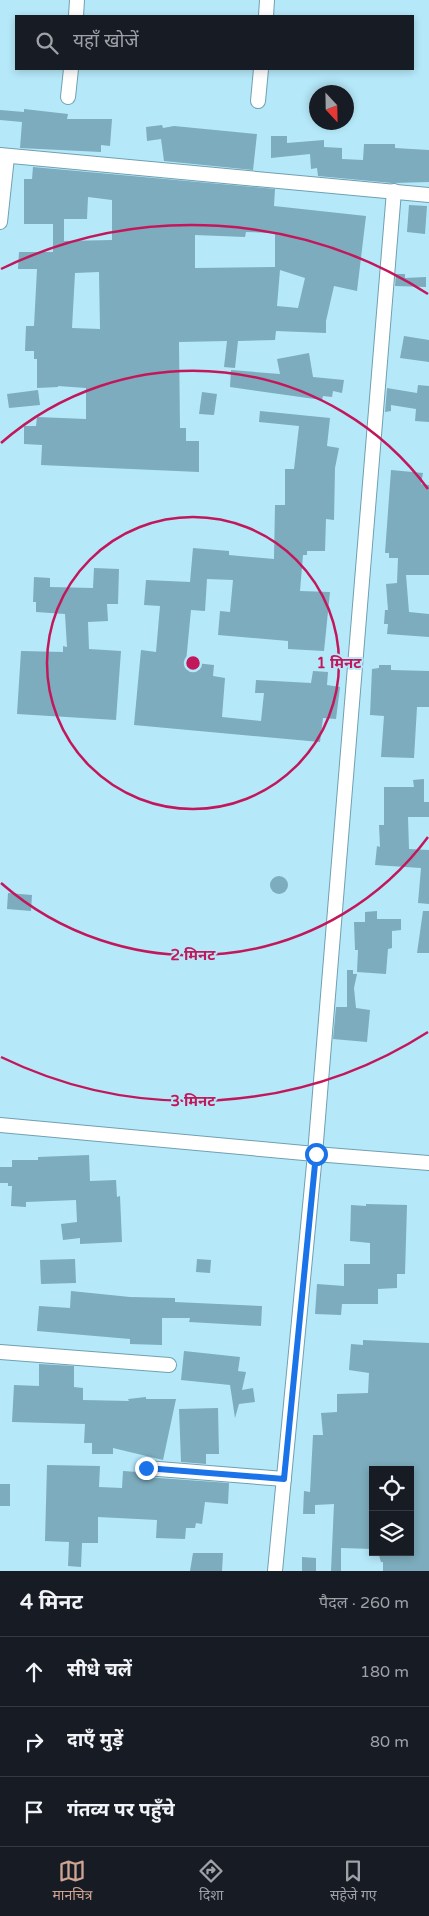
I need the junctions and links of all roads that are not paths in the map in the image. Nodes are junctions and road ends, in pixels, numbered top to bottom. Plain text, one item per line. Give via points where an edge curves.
1 (77, 0) edge
2 (267, 0) edge
3 (76, 15) edge
4 (266, 15) edge
5 (71, 70) edge
6 (261, 70) edge
7 (68, 97) dead end
8 (258, 101) dead end
9 (4, 156) edge
10 (394, 191) junction
11 (429, 195) edge
12 (0, 222) edge
13 (0, 1125) edge
14 (316, 1154) junction
15 (429, 1163) edge
16 (0, 1352) edge
17 (169, 1365) dead end
18 (146, 1468) dead end
19 (284, 1479) junction
20 (275, 1571) edge

1 - 3 street
2 - 4 street
5 - 7 street
6 - 8 street
9 - 10 street
9 - 12 street
10 - 11 street
10 - 14 street
13 - 14 street
14 - 15 street
14 - 19 street
16 - 17 street
18 - 19 street
19 - 20 street

